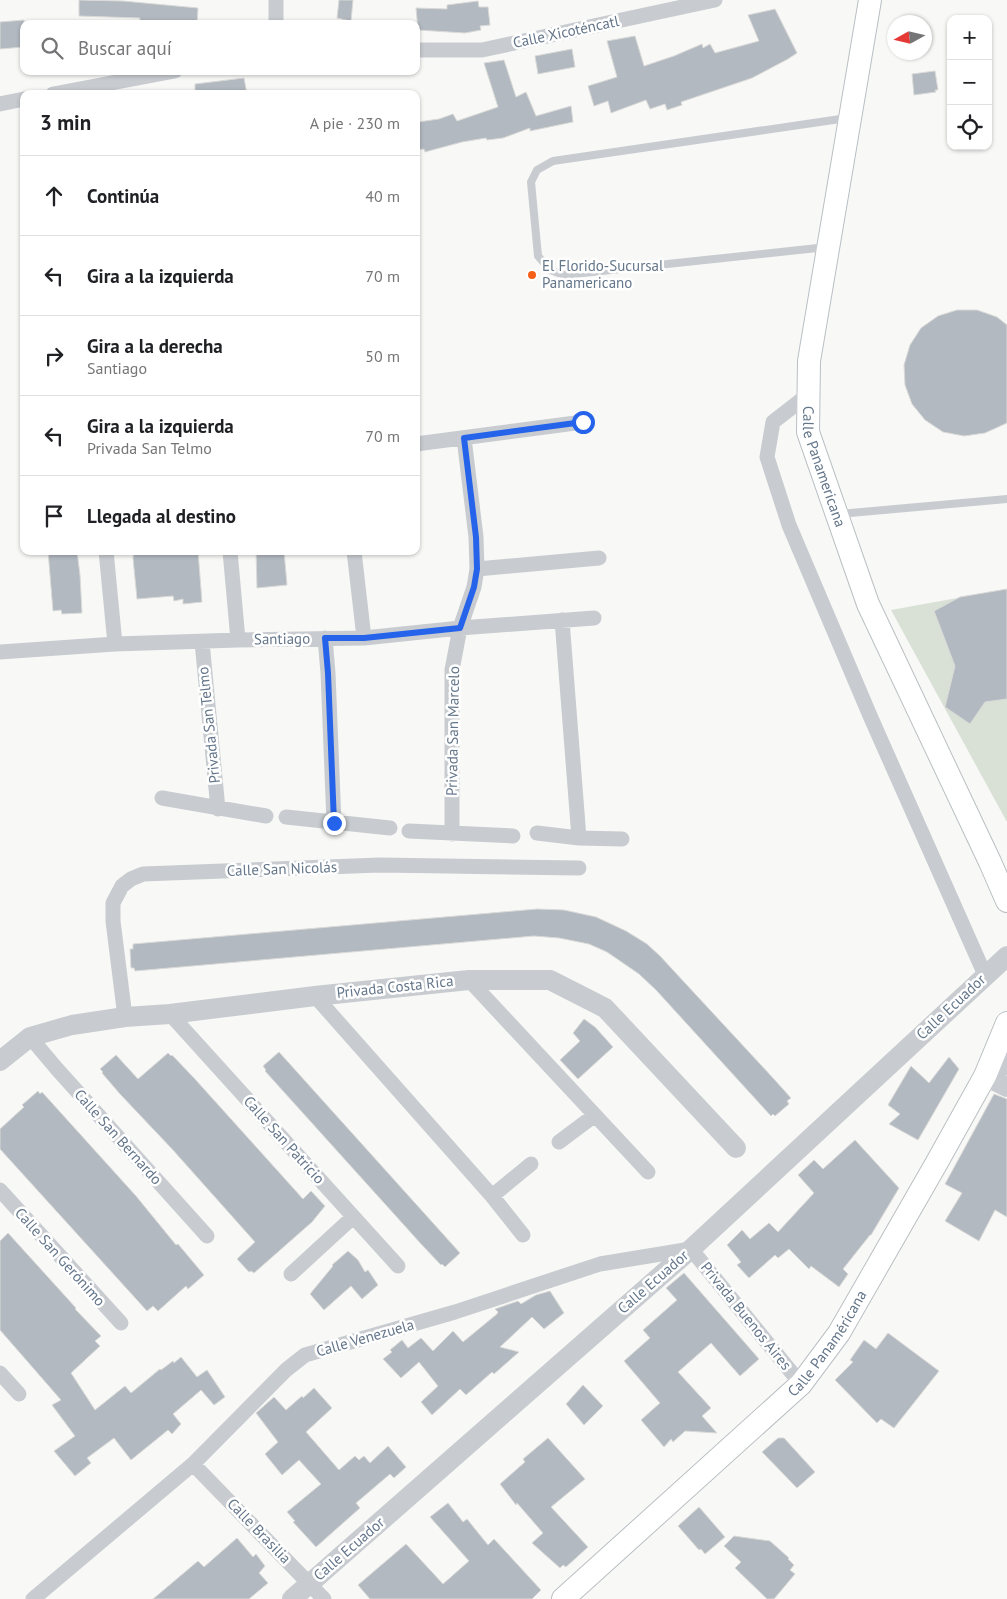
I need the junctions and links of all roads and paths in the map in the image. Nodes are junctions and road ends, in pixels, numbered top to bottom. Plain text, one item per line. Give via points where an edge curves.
1 (276, 0) edge
2 (715, 0) edge
3 (870, 0) edge
4 (276, 20) edge
5 (420, 50) edge
6 (154, 75) edge
7 (74, 90) edge
8 (20, 100) edge
9 (0, 104) edge
10 (850, 118) junction
11 (829, 246) junction
12 (809, 394) junction
13 (583, 422) dead end
14 (464, 438) junction
15 (420, 444) edge
16 (1007, 500) edge
17 (837, 515) junction
18 (106, 555) edge
19 (230, 555) edge
20 (354, 555) edge
21 (599, 558) dead end
22 (477, 569) junction
23 (594, 618) dead end
24 (562, 620) junction
25 (460, 628) junction
26 (325, 638) junction
27 (364, 638) junction
28 (238, 640) junction
29 (202, 642) junction
30 (115, 644) junction
31 (0, 652) edge
32 (162, 798) dead end
33 (218, 809) junction
34 (266, 816) dead end
35 (286, 817) dead end
36 (334, 823) junction
37 (390, 828) dead end
38 (409, 831) dead end
39 (537, 833) dead end
40 (452, 834) junction
41 (513, 836) dead end
42 (579, 838) junction
43 (622, 839) dead end
44 (579, 868) dead end
45 (1007, 901) edge
46 (1007, 956) edge
47 (986, 975) junction
48 (469, 980) junction
49 (315, 996) junction
50 (170, 1014) junction
51 (125, 1017) junction
52 (1007, 1023) edge
53 (30, 1037) junction
54 (0, 1061) edge
55 (995, 1067) edge
56 (1007, 1087) edge
57 (595, 1115) junction
58 (559, 1142) dead end
59 (736, 1148) dead end
60 (531, 1164) dead end
61 (648, 1172) dead end
62 (0, 1190) edge
63 (492, 1196) junction
64 (353, 1217) junction
65 (523, 1235) dead end
66 (207, 1236) dead end
67 (691, 1249) junction
68 (398, 1266) dead end
69 (290, 1274) dead end
70 (121, 1323) dead end
71 (0, 1373) edge
72 (802, 1384) junction
73 (19, 1394) dead end
74 (193, 1464) junction
75 (310, 1583) junction
76 (33, 1599) edge
77 (292, 1599) edge
78 (324, 1599) edge
79 (563, 1599) edge

1 - 4 street
2 - 5 street, Calle Xicoténcatl via 482,50
3 - 10 main road, Calle Panamericana
6 - 7 street
8 - 9 street
10 - 11 main road, Calle Panamericana
10 - 11 lane via 553,160 537,170 531,182 538,256 550,270 564,275
11 - 12 main road, Calle Panamericana via 809,361
12 - 17 main road, Calle Panamericana via 808,432
12 - 47 street via 773,422 767,457 797,543
13 - 14 street
14 - 15 street
14 - 22 street, Privada San Marcelo
16 - 17 lane
17 - 45 main road, Calle Panamericana via 868,604
18 - 30 street
19 - 28 street
20 - 27 street
21 - 22 street
22 - 25 street, Privada San Marcelo
23 - 24 street, Santiago
24 - 25 street, Santiago
24 - 42 street
25 - 27 street, Santiago
25 - 40 street, Privada San Marcelo via 452,670
26 - 27 street, Santiago
26 - 28 street, Santiago
26 - 36 street
28 - 29 street, Santiago
29 - 30 street, Santiago
29 - 33 street, Privada San Telmo
30 - 31 street, Santiago
32 - 33 street
33 - 34 street
35 - 36 street
36 - 37 street
38 - 40 street
39 - 42 street
40 - 41 street
42 - 43 street
44 - 51 street, Calle San Nicolás via 380,865 143,874 122,886 113,903
46 - 47 street, Calle Ecuador
47 - 67 street, Calle Ecuador
48 - 49 street, Privada Costa Rica
48 - 57 street
48 - 59 street, Privada Costa Rica via 550,980 605,1008
49 - 50 street, Privada Costa Rica
49 - 63 street
50 - 51 street, Privada Costa Rica
50 - 64 street, Calle San Patricio
51 - 53 street, Privada Costa Rica via 72,1025
52 - 55 main road, Calle Panaméricana
53 - 54 street, Privada Costa Rica
53 - 66 street, Calle San Bernardo
55 - 56 street
55 - 72 main road, Calle Panaméricana via 838,1333
57 - 58 street
57 - 61 street
60 - 63 street
62 - 70 street, Calle San Gerónimo
63 - 65 street
64 - 68 street, Calle San Patricio
64 - 69 street
67 - 72 street, Privada Buenos Aires
67 - 74 street, Calle Venezuela via 600,1264 455,1312 305,1355 286,1370
67 - 75 street, Calle Ecuador
71 - 73 street
72 - 79 main road, Calle Panaméricana
74 - 75 street, Calle Brasilia
74 - 76 street, Calle Venezuela
75 - 77 street, Calle Ecuador
75 - 78 street, Calle Brasilia

